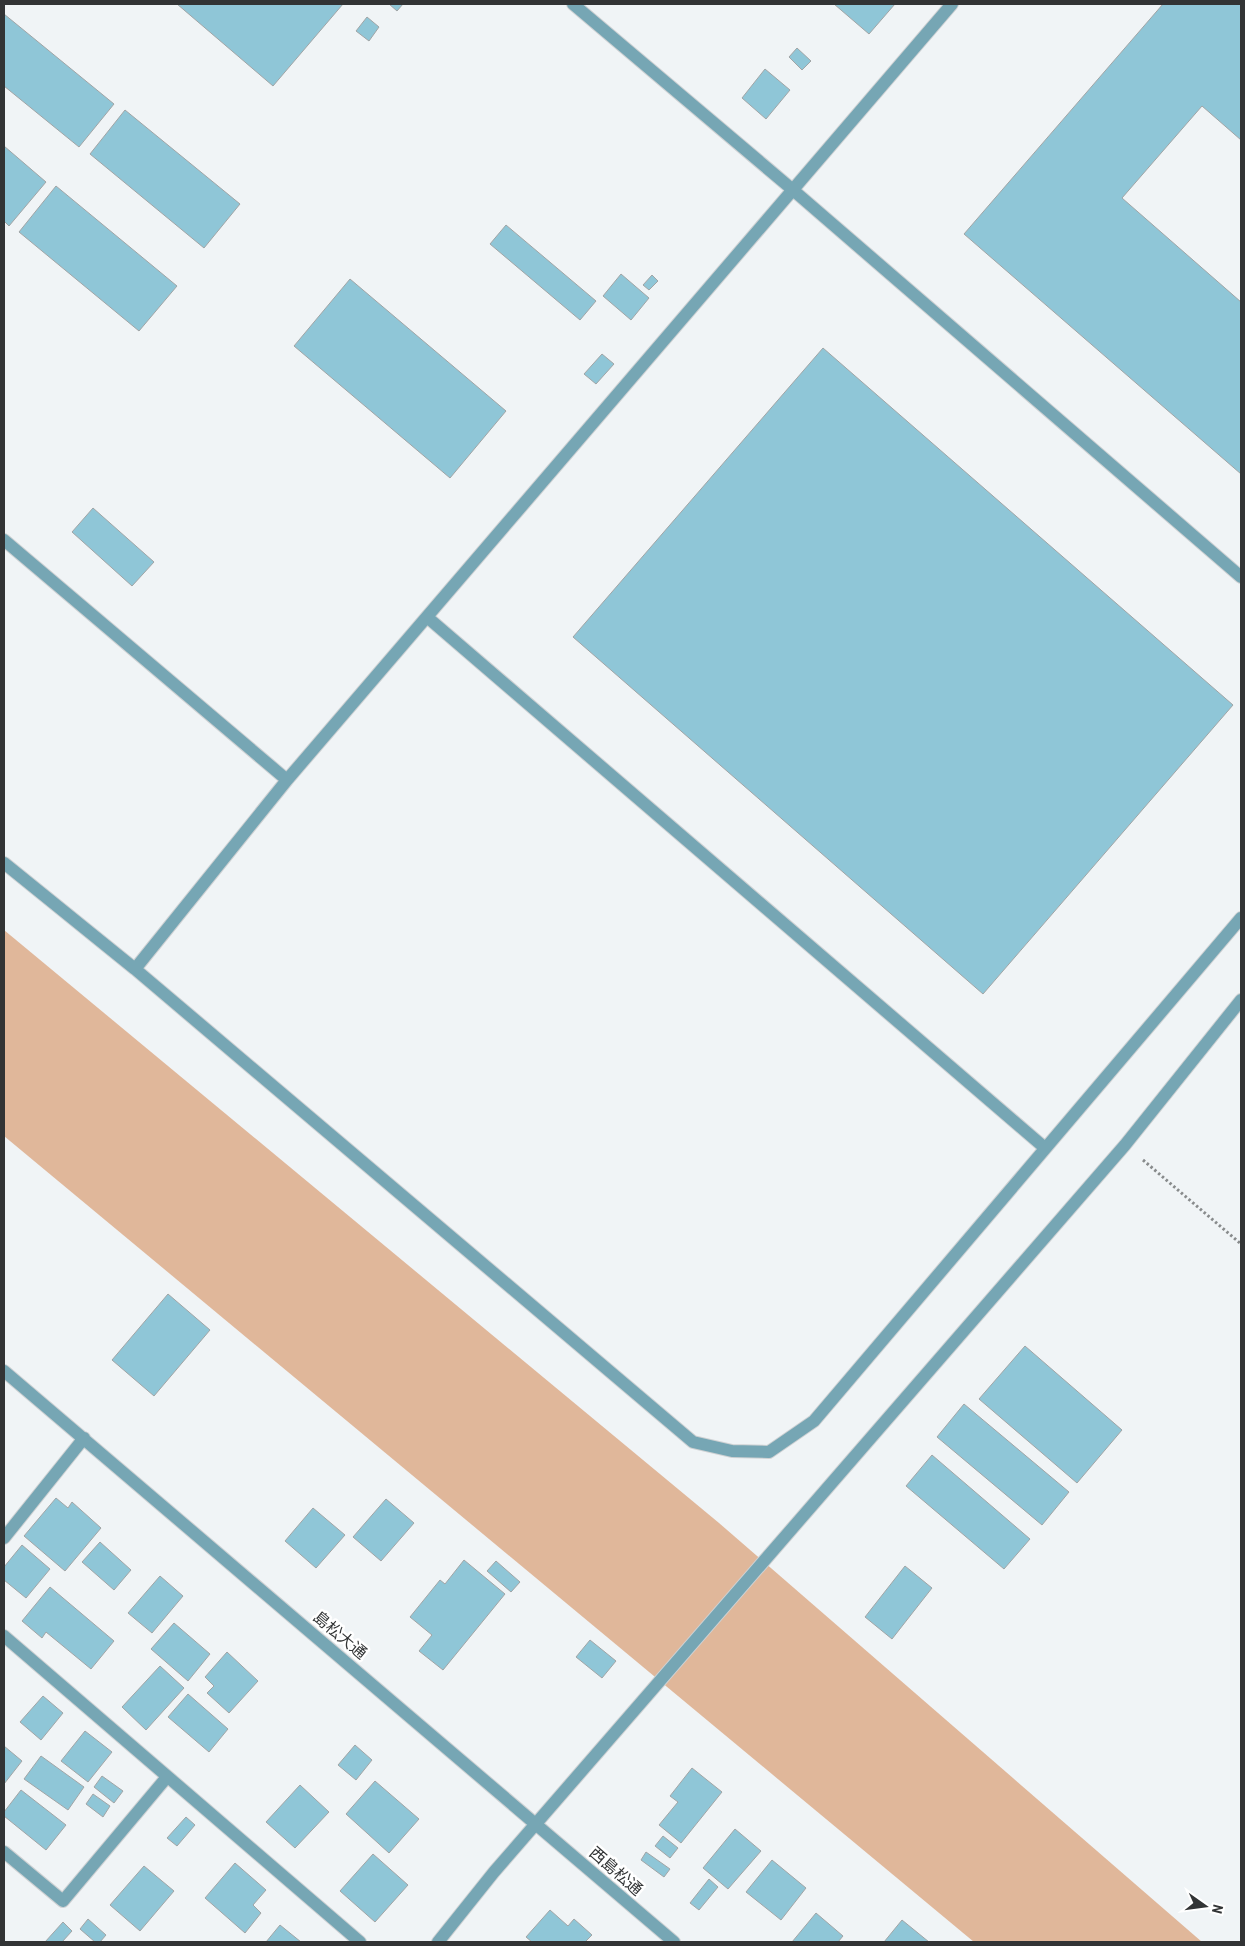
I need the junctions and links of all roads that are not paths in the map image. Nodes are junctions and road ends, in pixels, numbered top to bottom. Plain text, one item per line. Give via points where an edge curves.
1 (573, 4) edge
2 (952, 4) edge
3 (793, 190) junction
4 (4, 540) edge
5 (1241, 577) edge
6 (426, 617) junction
7 (286, 780) junction
8 (4, 862) edge
9 (1241, 918) edge
10 (135, 969) junction
11 (1241, 1000) edge
12 (1045, 1148) junction
13 (4, 1371) edge
14 (84, 1438) junction
15 (4, 1538) edge
16 (4, 1636) edge
17 (168, 1777) junction
18 (537, 1824) junction
19 (4, 1852) edge
20 (360, 1942) edge
21 (438, 1942) edge
22 (674, 1942) edge

1 - 3 street
2 - 3 street
3 - 5 street
3 - 6 street
4 - 7 street
6 - 7 street
6 - 12 street
7 - 10 street
8 - 10 street
9 - 12 street
10 - 12 street via 693,1442 732,1451 769,1452 814,1421
11 - 18 street via 1124,1145
13 - 14 street, 島松大通
14 - 15 street
14 - 18 street, 島松大通
16 - 17 street
17 - 19 street via 63,1901
17 - 20 street
18 - 21 street
18 - 22 street, 西島松通

